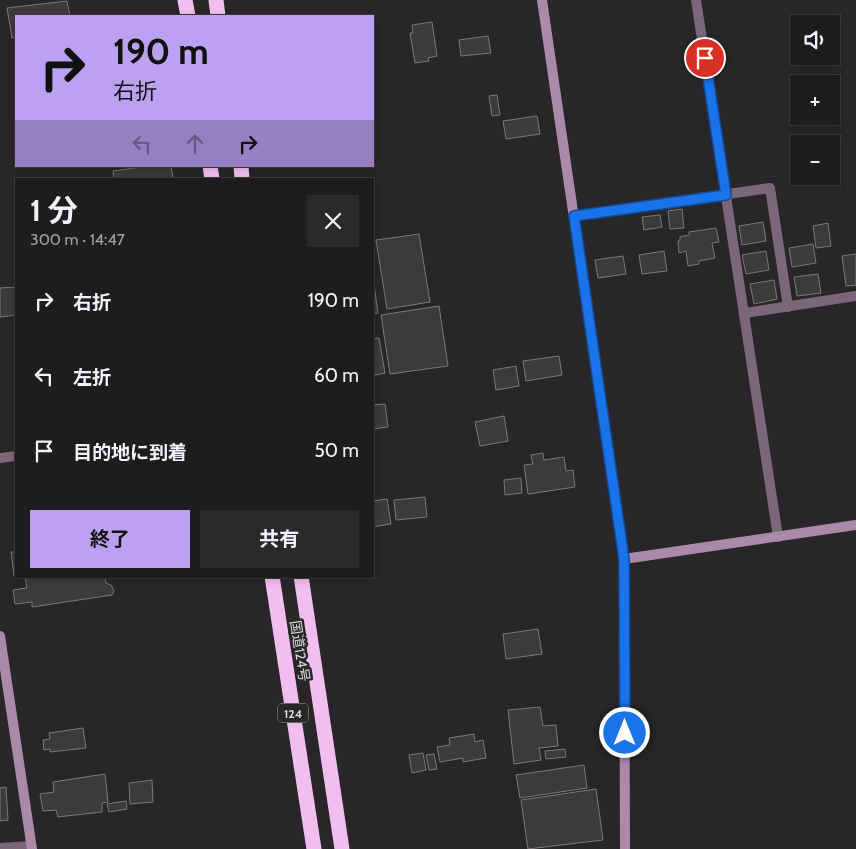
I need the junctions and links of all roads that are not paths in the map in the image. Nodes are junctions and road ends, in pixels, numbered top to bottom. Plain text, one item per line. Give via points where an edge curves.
1 (185, 0) edge
2 (216, 0) edge
3 (542, 0) edge
4 (696, 0) edge
5 (188, 15) edge
6 (218, 15) edge
7 (726, 195) junction
8 (574, 216) junction
9 (856, 296) edge
10 (788, 307) junction
11 (744, 313) junction
12 (15, 456) edge
13 (0, 458) edge
14 (856, 525) edge
15 (778, 537) junction
16 (624, 559) junction
17 (272, 578) edge
18 (301, 578) edge
19 (0, 636) edge
20 (32, 847) edge
21 (0, 848) edge
22 (314, 849) edge
23 (342, 849) edge
24 (626, 849) edge

1 - 5 highway
2 - 6 highway
3 - 8 street
4 - 7 street
7 - 8 street
7 - 10 street via 770,188
7 - 11 street
8 - 16 street
9 - 10 street
10 - 11 street
11 - 15 street
12 - 13 street
14 - 15 street
15 - 16 street
16 - 24 street
17 - 22 highway, 国道124号 / 124
18 - 23 highway, 国道124号 / 124
19 - 20 street
20 - 21 street

